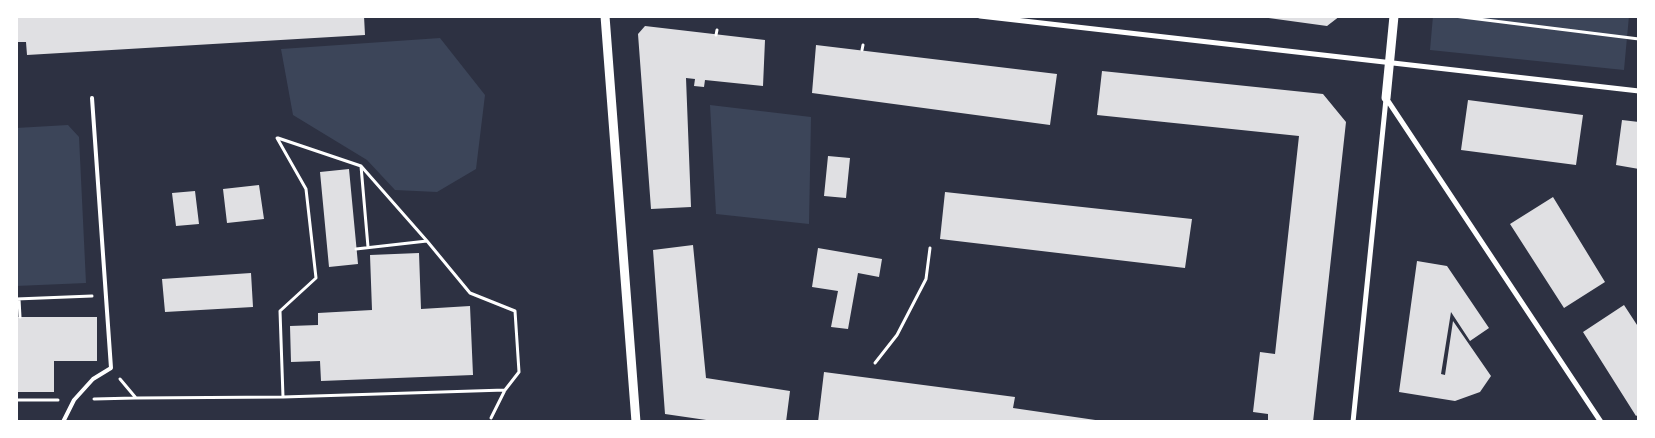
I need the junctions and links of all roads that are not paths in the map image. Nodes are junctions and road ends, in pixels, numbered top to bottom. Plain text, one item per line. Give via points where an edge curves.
1 (605, 16) edge
2 (980, 16) edge
3 (1394, 16) edge
4 (1390, 63) junction
5 (1639, 91) edge
6 (92, 98) dead end
7 (1386, 98) junction
8 (63, 422) edge
9 (636, 422) edge
10 (1353, 422) edge
11 (1601, 422) edge

1 - 9 street
2 - 4 street
3 - 4 street
4 - 5 street
4 - 7 street
6 - 8 lane via 111,368 93,379 74,400
7 - 10 street
7 - 11 street

